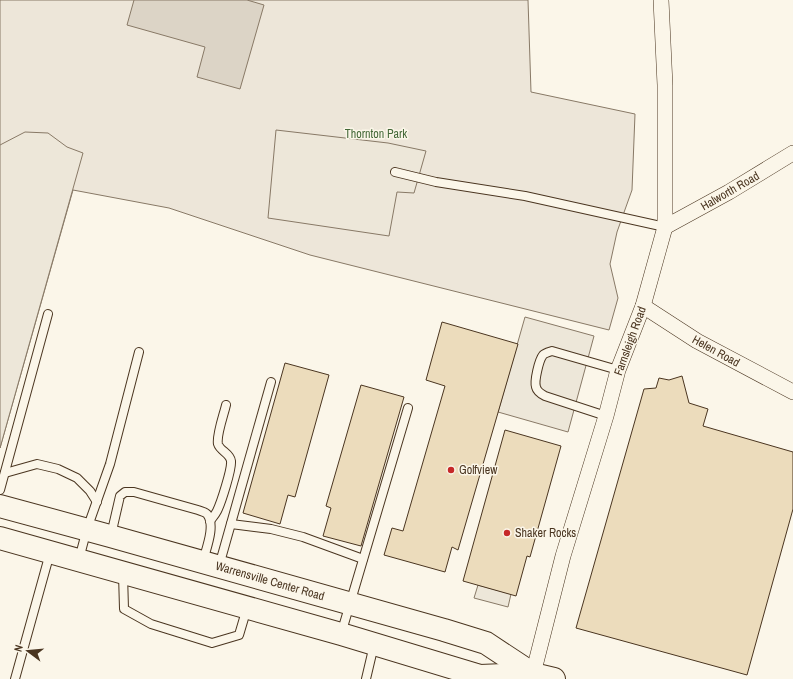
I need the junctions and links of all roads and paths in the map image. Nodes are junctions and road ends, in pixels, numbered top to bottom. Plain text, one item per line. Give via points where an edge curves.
1 (661, 0) edge
2 (793, 153) edge
3 (395, 172) dead end
4 (665, 227) junction
5 (643, 306) junction
6 (48, 314) dead end
7 (139, 352) dead end
8 (618, 370) junction
9 (271, 382) dead end
10 (793, 392) edge
11 (226, 405) dead end
12 (408, 408) dead end
13 (606, 416) junction
14 (5, 473) junction
15 (0, 490) edge
16 (96, 502) junction
17 (0, 506) edge
18 (210, 521) junction
19 (231, 524) junction
20 (87, 529) junction
21 (110, 536) junction
22 (0, 538) edge
23 (50, 552) junction
24 (363, 559) junction
25 (78, 560) junction
26 (211, 564) junction
27 (123, 573) junction
28 (350, 603) junction
29 (247, 608) junction
30 (341, 634) junction
31 (374, 644) junction
32 (543, 676) edge
33 (15, 679) edge
34 (366, 679) edge

1 - 4 street, Farnsleigh Road via 666,85
2 - 4 street, Halworth Road
3 - 4 lane via 436,182 525,196
4 - 5 street, Farnsleigh Road
5 - 8 street, Farnsleigh Road
5 - 10 street, Helen Road via 697,341
6 - 14 lane
7 - 16 lane via 110,464
8 - 13 street, Farnsleigh Road
8 - 13 lane via 552,351 543,356 535,379 535,387 545,396
9 - 19 lane
11 - 18 lane via 218,444 231,460 230,468 222,498
12 - 24 lane
13 - 32 street, Farnsleigh Road via 563,556
14 - 15 lane
14 - 16 lane via 37,464 58,469 77,478 90,490
16 - 20 lane
17 - 20 main road, Warrensville Center Road
18 - 21 lane via 206,514 198,510 134,492 125,492 120,496
18 - 26 lane
19 - 24 lane via 271,529 303,537
19 - 26 lane
20 - 21 main road, Warrensville Center Road
20 - 25 lane
21 - 26 main road, Warrensville Center Road
22 - 23 main road
23 - 25 main road
23 - 33 lane
24 - 28 lane
25 - 27 main road
26 - 28 main road, Warrensville Center Road
27 - 29 main road
27 - 29 lane via 124,609 151,624 212,643 239,635
28 - 30 lane
28 - 32 main road, Warrensville Center Road via 486,643
29 - 30 main road
30 - 31 main road
31 - 32 main road via 480,676
31 - 34 lane

